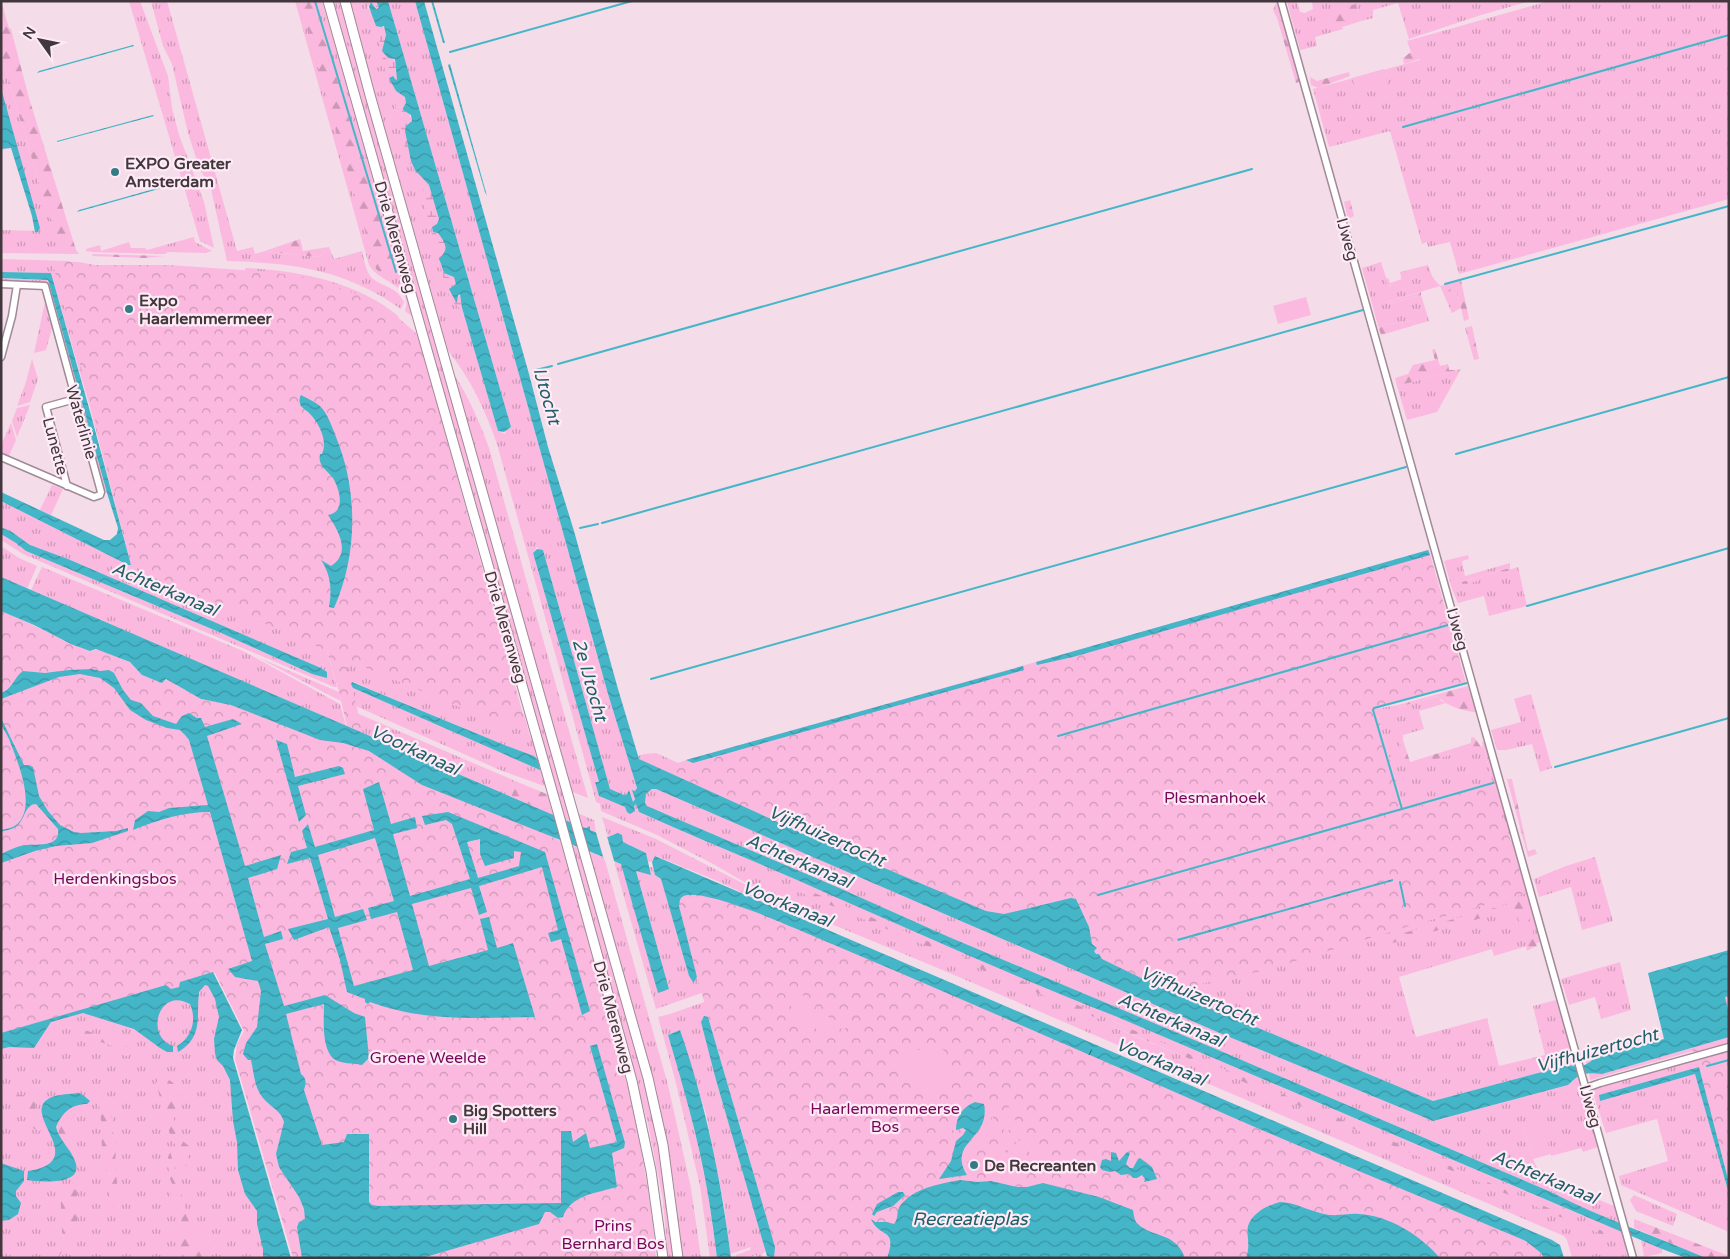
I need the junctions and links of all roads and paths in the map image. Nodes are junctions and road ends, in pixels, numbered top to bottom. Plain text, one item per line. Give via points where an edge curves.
1 (328, 1) edge
2 (345, 1) edge
3 (1281, 1) edge
4 (1, 284) edge
5 (17, 285) junction
6 (1, 357) edge
7 (75, 399) junction
8 (1, 457) edge
9 (67, 486) junction
10 (1729, 1047) edge
11 (1586, 1088) junction
12 (663, 1258) edge
13 (678, 1258) edge
14 (1633, 1258) edge

1 - 12 highway, Drie Merenweg via 632,1081 652,1171
2 - 13 highway, Drie Merenweg via 650,1087 667,1170
3 - 11 street, IJweg
4 - 5 street, Waterlinie
5 - 6 street
5 - 7 street, Waterlinie via 45,286
7 - 9 street, Lunette via 46,407
7 - 9 street, Waterlinie via 101,492 94,497
8 - 9 street, Waterlinie
10 - 11 street
11 - 14 street, IJweg

